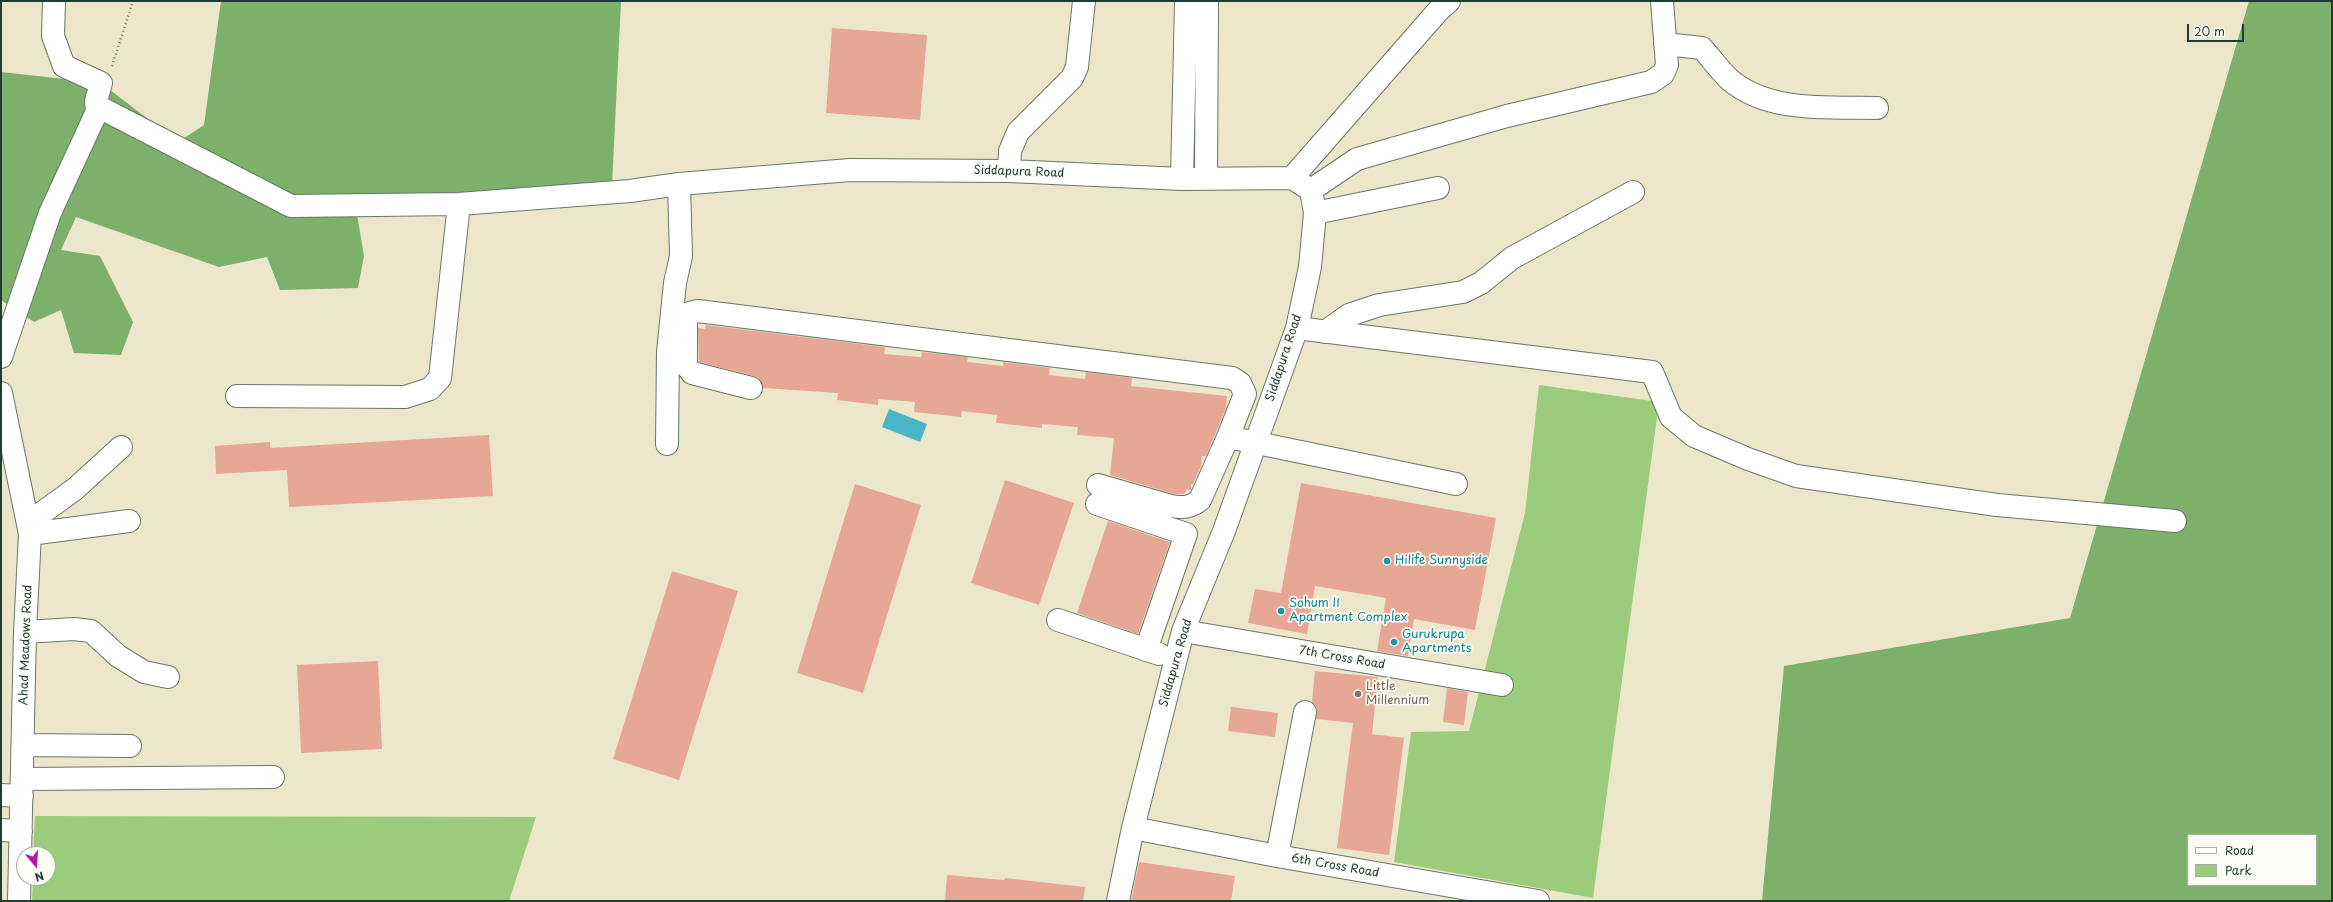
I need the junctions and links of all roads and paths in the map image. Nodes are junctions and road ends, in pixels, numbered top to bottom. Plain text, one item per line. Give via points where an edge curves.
1 (54, 1) edge
2 (133, 1) edge
3 (1084, 1) edge
4 (1186, 1) edge
5 (1207, 1) edge
6 (1449, 1) edge
7 (1662, 1) edge
8 (1665, 44) junction
9 (111, 69) dead end
10 (1877, 108) dead end
11 (97, 110) junction
12 (1008, 171) junction
13 (1206, 178) junction
14 (1292, 178) junction
15 (1182, 179) junction
16 (679, 184) junction
17 (1438, 188) dead end
18 (1311, 190) junction
19 (1633, 192) dead end
20 (459, 204) junction
21 (1315, 213) junction
22 (1297, 328) junction
23 (1325, 332) junction
24 (1, 357) edge
25 (751, 388) dead end
26 (1, 393) edge
27 (237, 396) dead end
28 (1228, 437) junction
29 (1256, 443) junction
30 (667, 444) dead end
31 (121, 447) dead end
32 (1456, 484) dead end
33 (129, 521) dead end
34 (2175, 521) dead end
35 (29, 528) junction
36 (1058, 620) dead end
37 (1183, 631) junction
38 (26, 632) junction
39 (1146, 650) junction
40 (1175, 660) junction
41 (168, 677) dead end
42 (1502, 685) dead end
43 (1306, 712) dead end
44 (23, 745) junction
45 (130, 746) dead end
46 (272, 777) dead end
47 (23, 787) junction
48 (1, 795) edge
49 (1133, 828) junction
50 (11, 831) edge
51 (1277, 856) junction
52 (19, 901) edge
53 (1118, 901) edge
54 (1538, 901) edge

1 - 11 street via 53,36 64,66 102,83 96,102
2 - 9 path
3 - 12 street via 1077,67 1072,78 1018,132 1010,151
4 - 15 street
5 - 13 street
6 - 14 street
7 - 8 street
8 - 10 street via 1702,48 1730,80 1763,99 1804,107
8 - 18 street via 1667,65 1664,74 1651,82 1507,116 1357,159
11 - 20 street, Siddapura Road via 99,106 290,206
11 - 24 street via 50,213
12 - 15 street, Siddapura Road
12 - 16 street, Siddapura Road via 850,170
13 - 14 street, Siddapura Road
13 - 15 street, Siddapura Road
14 - 18 street
16 - 20 street, Siddapura Road via 630,191
16 - 30 street via 681,256 675,283 668,352
17 - 21 street
18 - 21 street, Siddapura Road
19 - 23 street via 1512,258 1481,283 1463,292 1379,305 1349,315
20 - 27 street via 440,378 430,389 405,397
21 - 22 street, Siddapura Road via 1310,267
22 - 23 street
22 - 29 street, Siddapura Road
23 - 34 street via 1652,372 1670,417 1694,436 1796,476 1997,505
25 - 28 street via 688,370 686,317 690,313 698,311 1232,378 1240,383 1245,394
26 - 35 street, Ahad Meadows Road
28 - 29 street
28 - 39 street via 1200,500 1193,506 1184,508 1097,494 1186,534
29 - 32 street
29 - 37 street, Siddapura Road via 1224,531
31 - 35 street
33 - 35 street
35 - 38 street, Ahad Meadows Road
36 - 39 street
37 - 40 street, Siddapura Road
37 - 42 street, 7th Cross Road
38 - 41 street via 74,629 91,631 118,656 144,672
38 - 44 street, Ahad Meadows Road
39 - 40 street
40 - 49 street, Siddapura Road
43 - 51 street
44 - 45 street
44 - 47 street, Ahad Meadows Road
46 - 47 street
47 - 48 street
47 - 50 street, Ahad Meadows Road
49 - 51 street, 6th Cross Road
49 - 53 street, Siddapura Road
50 - 52 street, Ahad Meadows Road
51 - 54 street, 6th Cross Road

